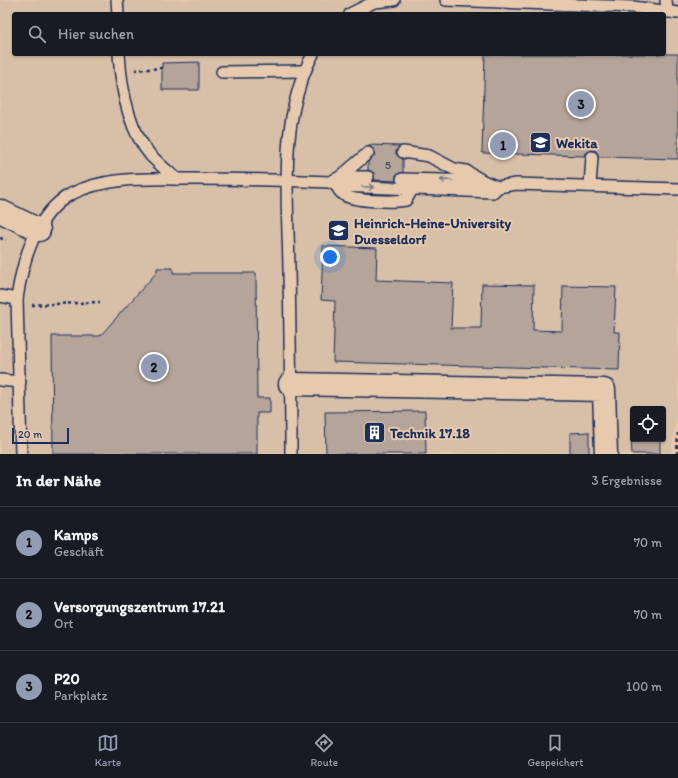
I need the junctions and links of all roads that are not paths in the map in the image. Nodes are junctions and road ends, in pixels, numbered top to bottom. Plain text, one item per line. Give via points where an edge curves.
1 (117, 0) edge
2 (394, 0) edge
3 (446, 0) edge
4 (666, 0) edge
5 (580, 2) edge
6 (118, 12) edge
7 (354, 12) edge
8 (666, 12) junction
9 (678, 13) edge
10 (119, 56) edge
11 (312, 56) edge
12 (304, 71) junction
13 (222, 72) dead end
14 (403, 152) dead end
15 (368, 153) dead end
16 (592, 157) dead end
17 (368, 177) dead end
18 (176, 179) junction
19 (402, 179) dead end
20 (288, 180) junction
21 (335, 182) junction
22 (483, 182) junction
23 (590, 186) junction
24 (498, 187) junction
25 (678, 189) edge
26 (0, 211) edge
27 (39, 230) junction
28 (0, 296) edge
29 (18, 302) junction
30 (0, 380) edge
31 (20, 382) junction
32 (290, 384) junction
33 (21, 454) edge
34 (291, 454) edge
35 (606, 454) edge

1 - 6 lane
2 - 7 lane via 374,2
3 - 5 lane
4 - 8 lane
5 - 8 lane
8 - 9 lane
10 - 18 lane via 133,125 151,156
11 - 12 lane
12 - 13 lane
12 - 20 lane via 290,132 287,155
14 - 22 lane via 429,156 471,173
15 - 21 lane
16 - 23 lane
17 - 21 lane
18 - 20 lane
18 - 27 lane via 129,180 94,185 64,199 46,218
22 -> 19 lane
20 - 21 lane
20 - 32 lane
21 -> 24 lane via 492,192
22 - 24 lane
23 - 24 lane via 516,184
23 - 25 lane
26 - 27 street
27 - 29 lane via 30,244 24,262
28 - 29 lane
29 - 31 lane
30 - 31 lane
31 - 33 lane
32 - 34 lane
32 - 35 street via 604,390

